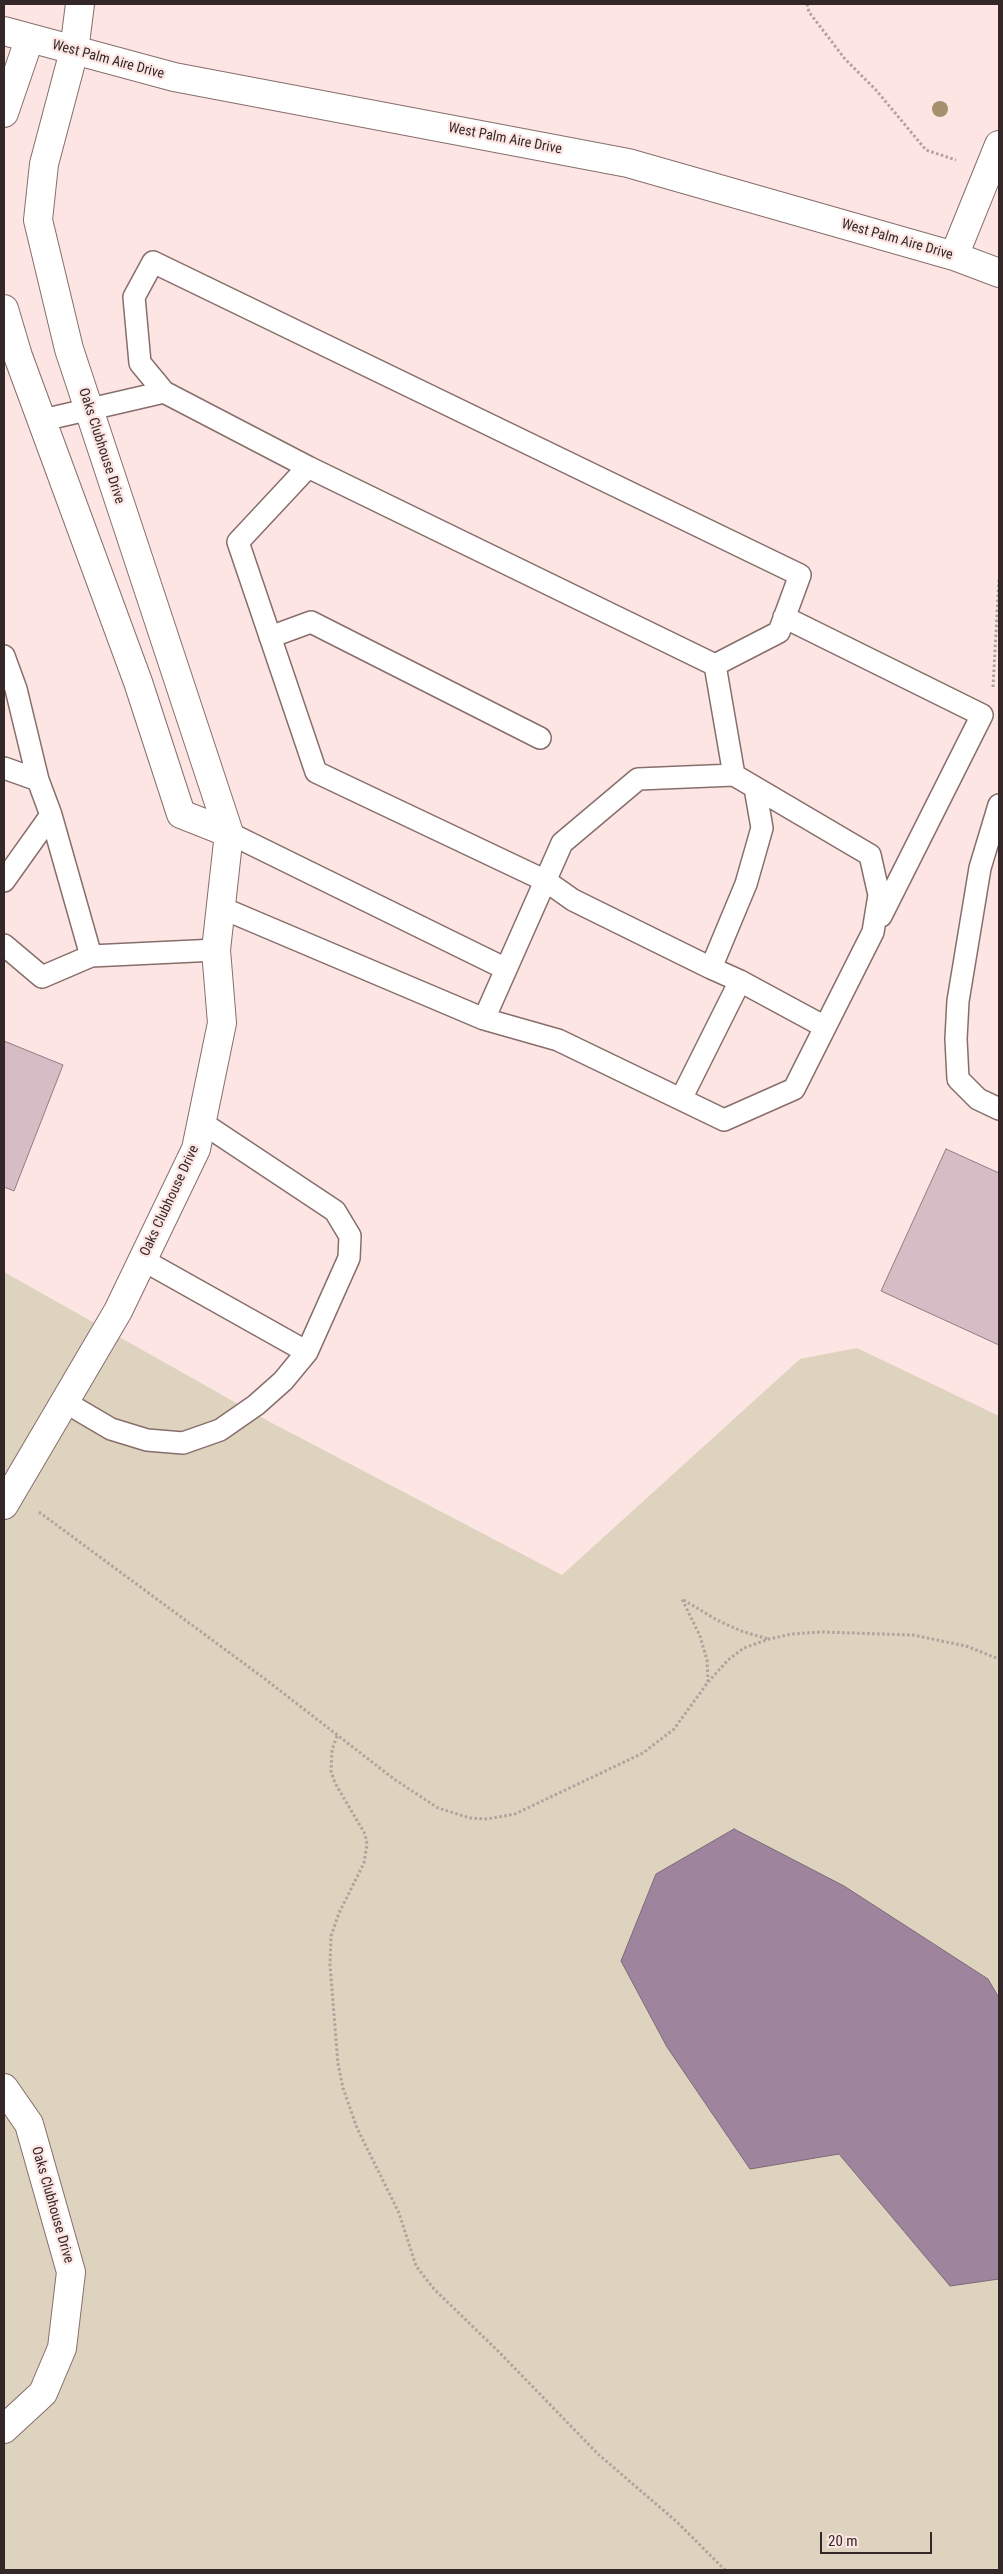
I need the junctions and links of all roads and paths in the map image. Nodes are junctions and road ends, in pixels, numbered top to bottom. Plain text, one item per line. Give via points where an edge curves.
1 (80, 4) edge
2 (807, 4) edge
3 (4, 31) edge
4 (29, 40) junction
5 (74, 51) junction
6 (4, 114) edge
7 (999, 145) edge
8 (988, 172) junction
9 (954, 256) junction
10 (999, 273) edge
11 (4, 309) edge
12 (164, 392) junction
13 (89, 409) junction
14 (43, 420) junction
15 (308, 467) junction
16 (999, 578) edge
17 (784, 617) junction
18 (270, 637) junction
19 (4, 656) edge
20 (715, 665) junction
21 (982, 715) junction
22 (540, 738) dead end
23 (4, 768) edge
24 (734, 775) junction
25 (38, 780) junction
26 (755, 788) junction
27 (999, 804) edge
28 (51, 815) junction
29 (229, 833) junction
30 (4, 881) edge
31 (546, 882) junction
32 (222, 908) junction
33 (873, 932) junction
34 (4, 945) edge
35 (216, 950) junction
36 (91, 956) junction
37 (711, 968) junction
38 (506, 969) junction
39 (740, 981) junction
40 (484, 1019) junction
41 (825, 1027) junction
42 (681, 1099) junction
43 (999, 1109) edge
44 (202, 1122) junction
45 (143, 1260) junction
46 (307, 1352) junction
47 (65, 1402) junction
48 (8, 1498) edge
49 (769, 1639) junction
50 (999, 1659) edge
51 (708, 1682) junction
52 (337, 1736) junction
53 (4, 2088) edge
54 (4, 2429) edge
55 (725, 2570) edge

1 - 5 street, Oaks Clubhouse Drive
2 - 8 path via 809,12 845,60 876,90 926,150
3 - 4 street, West Palm Aire Drive
4 - 5 street, West Palm Aire Drive
4 - 6 street
5 - 9 street, West Palm Aire Drive via 174,77 628,163
5 - 13 street, Oaks Clubhouse Drive via 44,164 38,220 69,349
7 - 8 street
8 - 9 street
9 - 10 street, West Palm Aire Drive
11 - 14 street
12 - 13 lane
12 - 15 lane
12 - 17 lane via 140,363 134,297 153,262 800,575
13 - 14 lane
13 - 29 street, Oaks Clubhouse Drive
14 - 29 street via 138,682 181,814
15 - 18 lane via 238,542
15 - 20 lane
16 - 21 path via 993,696
17 - 20 lane via 779,632
17 - 21 lane
18 - 22 lane via 311,622
18 - 31 lane via 316,772
19 - 25 lane via 16,688
20 - 24 lane
21 - 33 lane
23 - 25 lane
24 - 26 lane
24 - 31 lane via 638,779 562,843
25 - 28 lane
26 - 33 lane via 870,856 879,895
26 - 37 lane via 762,828 746,884
27 - 43 lane via 980,868 958,1001 956,1039 958,1079 978,1099
28 - 30 lane
28 - 36 lane
29 - 32 street, Oaks Clubhouse Drive
29 - 38 lane
31 - 37 lane via 573,900
31 - 38 lane
32 - 35 street, Oaks Clubhouse Drive
32 - 40 lane
33 - 41 lane
34 - 36 lane via 42,977
35 - 36 lane
35 - 44 street, Oaks Clubhouse Drive via 222,1023
37 - 39 lane
38 - 40 lane
39 - 41 lane
39 - 42 lane
40 - 42 lane via 558,1040
41 - 42 lane via 794,1089 724,1120
44 - 45 street, Oaks Clubhouse Drive via 196,1149
44 - 46 lane via 335,1211 350,1236 349,1258
45 - 46 lane
45 - 47 street, Oaks Clubhouse Drive via 118,1311
46 - 47 lane via 283,1381 256,1405 220,1430 183,1443 147,1440 111,1429
47 - 48 street, Oaks Clubhouse Drive
48 - 52 path via 265,1679
49 - 50 path via 821,1632 913,1636 966,1646
49 - 51 path via 744,1648
49 - 51 path via 717,1620 682,1599 700,1636 707,1660
51 - 52 path via 674,1729 643,1753 499,1818 470,1818 438,1808
52 - 55 path via 332,1750 331,1771 365,1834 367,1844 364,1863 331,1936 330,1965 338,2064 357,2128 399,2213 416,2266 434,2289 598,2454 677,2522
53 - 54 street, Oaks Clubhouse Drive via 29,2124 70,2272 62,2348 43,2393

